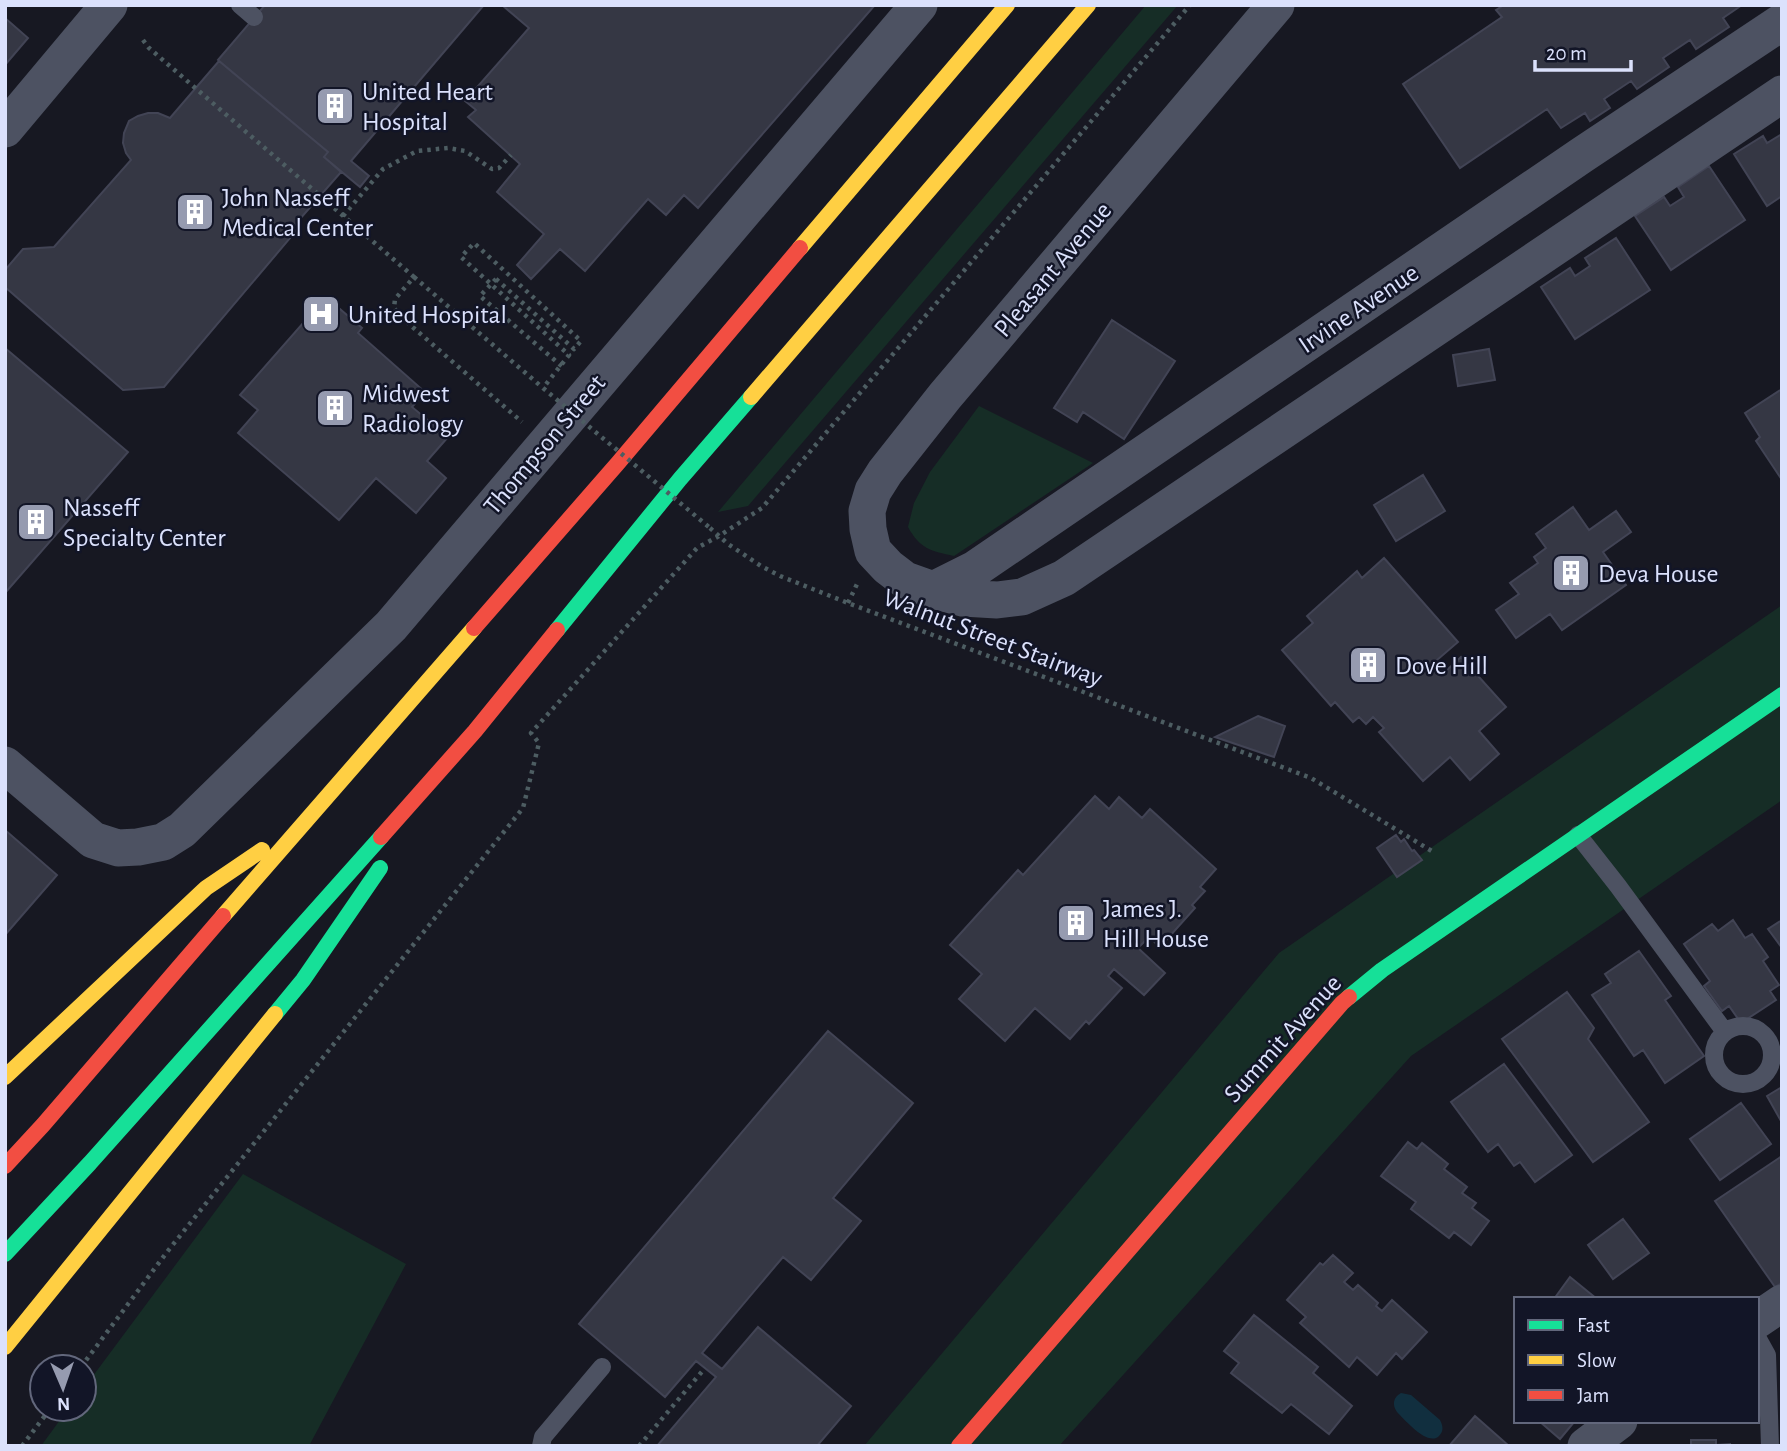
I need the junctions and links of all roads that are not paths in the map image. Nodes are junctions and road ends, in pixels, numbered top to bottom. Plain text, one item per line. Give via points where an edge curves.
1 (240, 5) edge
2 (919, 5) edge
3 (1007, 5) edge
4 (1088, 5) edge
5 (1276, 5) edge
6 (93, 11) edge
7 (254, 17) dead end
8 (1782, 22) edge
9 (1782, 94) edge
10 (5, 129) edge
11 (933, 590) junction
12 (1782, 695) edge
13 (475, 731) junction
14 (5, 765) edge
15 (304, 821) junction
16 (1577, 835) junction
17 (1725, 1032) dead end
18 (5, 1077) edge
19 (5, 1166) edge
20 (5, 1254) edge
21 (1782, 1303) edge
22 (1759, 1319) edge
23 (1759, 1341) edge
24 (5, 1347) edge
25 (602, 1367) dead end
26 (1616, 1423) edge
27 (541, 1446) edge
28 (959, 1446) edge
29 (1586, 1446) edge
30 (1770, 1446) edge

1 - 7 lane
2 - 14 street, Thompson Street via 391,625 182,830 163,842 138,847 118,848 93,840
3 - 15 main road via 618,463
4 - 13 main road via 680,479
5 - 11 street, Pleasant Avenue via 953,386 873,491 867,511 873,551 905,580
6 - 10 street
8 - 11 street, Irvine Avenue via 987,561
9 - 11 street via 1064,578 1022,597 997,600
12 - 16 main road, Summit Avenue
13 - 20 main road
13 - 24 main road via 303,980
15 - 18 main road via 206,888
15 - 19 main road
16 - 17 lane
16 - 28 main road, Summit Avenue via 1382,970 1342,1003
21 - 22 street
23 - 30 lane via 1767,1355
25 - 27 lane via 543,1437
26 - 29 street

